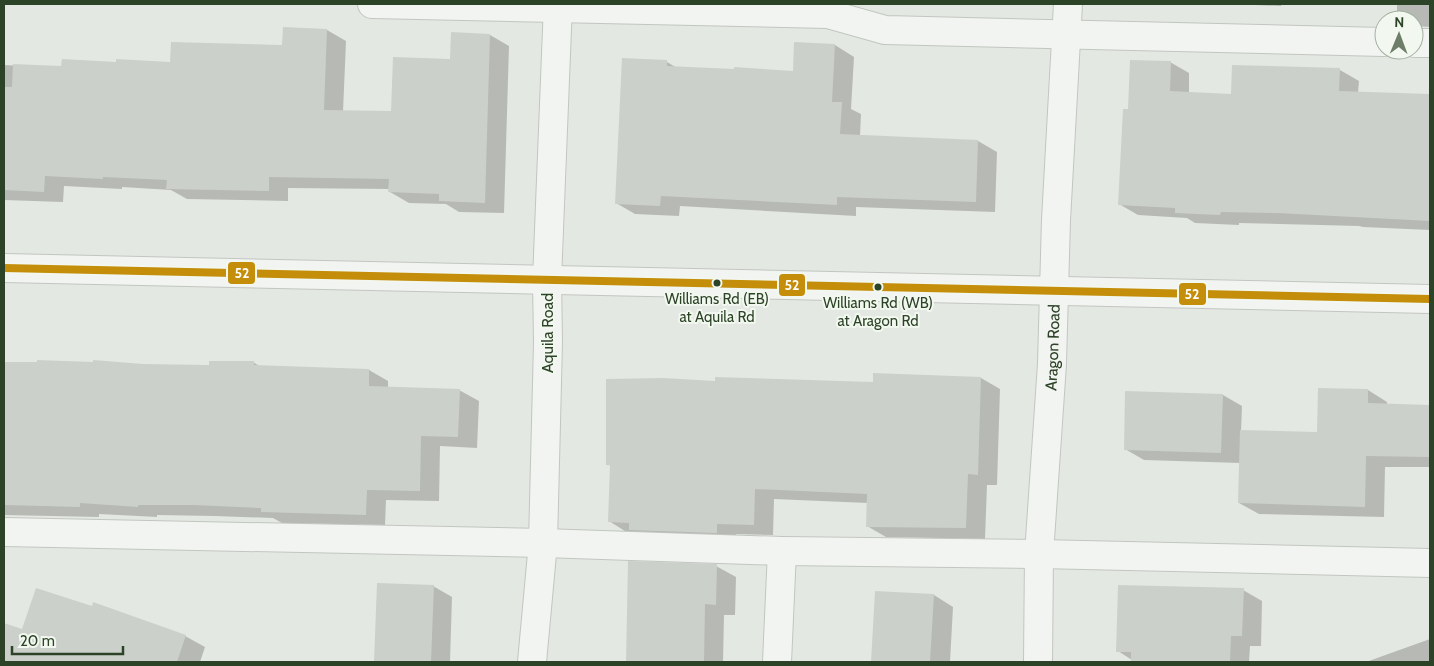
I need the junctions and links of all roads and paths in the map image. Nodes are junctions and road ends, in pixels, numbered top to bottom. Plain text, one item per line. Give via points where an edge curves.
1 (372, 4) edge
2 (1068, 4) edge
3 (558, 6) edge
4 (828, 9) edge
5 (1066, 36) junction
6 (1374, 42) edge
7 (4, 268) edge
8 (547, 280) junction
9 (1054, 291) junction
10 (1430, 299) edge
11 (4, 532) edge
12 (543, 543) junction
13 (782, 551) junction
14 (1039, 554) junction
15 (1430, 563) edge
16 (532, 662) edge
17 (777, 662) edge
18 (1038, 662) edge

1 - 3 street
2 - 5 street, Aragon Road
3 - 4 street
3 - 8 street, Aquila Road
4 - 5 street via 885,30
5 - 6 street
5 - 9 street, Aragon Road
7 - 8 street
8 - 9 street
8 - 12 street, Aquila Road
9 - 10 street
9 - 14 street, Aragon Road
11 - 12 street
12 - 13 street
12 - 16 street, Aquila Road
13 - 14 street
13 - 17 street
14 - 15 street
14 - 18 street, Aragon Road

